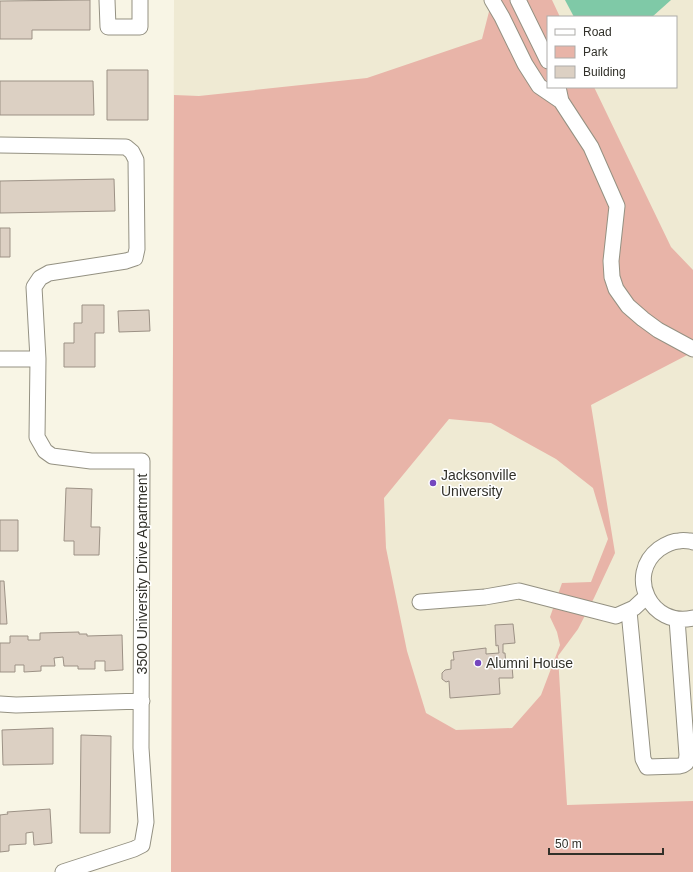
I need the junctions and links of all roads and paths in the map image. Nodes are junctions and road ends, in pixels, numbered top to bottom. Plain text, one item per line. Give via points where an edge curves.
1 (107, 0) edge
2 (140, 0) edge
3 (492, 0) edge
4 (518, 0) edge
5 (547, 59) edge
6 (559, 94) edge
7 (0, 145) edge
8 (693, 349) edge
9 (0, 359) edge
10 (38, 359) junction
11 (693, 542) edge
12 (647, 596) junction
13 (420, 602) dead end
14 (629, 611) junction
15 (693, 618) edge
16 (677, 619) junction
17 (142, 701) junction
18 (0, 704) edge
19 (63, 872) edge

1 - 2 street via 108,27 140,27
3 - 6 street via 539,86
4 - 5 street
6 - 8 street via 591,147 617,206 611,261 616,289 628,306 643,319
7 - 10 street, 3500 University Drive Apartment via 126,147 136,160 135,258 49,273 40,278 34,287
9 - 10 street
10 - 17 street, 3500 University Drive Apartment via 37,436 45,451 52,456 91,461 142,461
11 - 12 street via 678,541 664,545 654,553 646,565 643,578
12 - 14 street
12 - 16 street via 661,614
13 - 14 street via 485,597 519,591 616,616
14 - 16 street via 643,759 647,767 686,763
15 - 16 street
17 - 18 street
17 - 19 street, 3500 University Drive Apartment via 141,748 146,822 142,845

